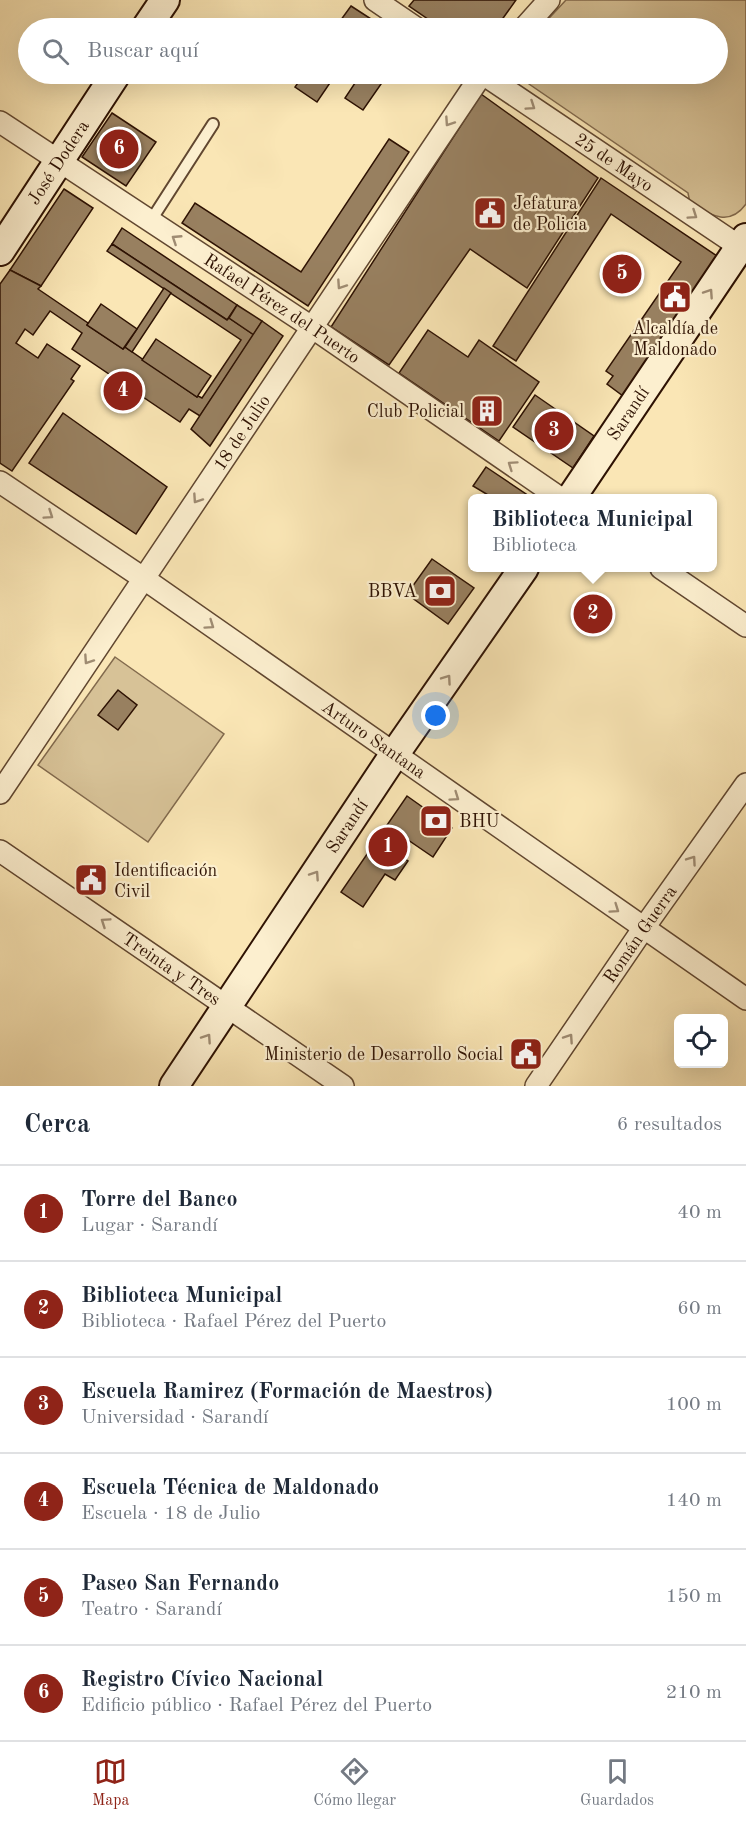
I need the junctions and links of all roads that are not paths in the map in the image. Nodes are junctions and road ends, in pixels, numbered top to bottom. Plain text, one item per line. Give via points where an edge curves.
1 (165, 0) edge
2 (375, 0) edge
3 (549, 0) edge
4 (153, 18) edge
5 (401, 18) edge
6 (533, 18) edge
7 (109, 84) edge
8 (475, 84) edge
9 (497, 84) edge
10 (0, 122) edge
11 (213, 124) dead end
12 (58, 162) junction
13 (150, 222) junction
14 (744, 245) edge
15 (0, 251) edge
16 (313, 328) junction
17 (0, 482) edge
18 (554, 494) edge
19 (574, 494) edge
20 (521, 572) edge
21 (668, 572) edge
22 (143, 578) junction
23 (746, 626) edge
24 (394, 755) junction
25 (746, 783) edge
26 (0, 793) edge
27 (0, 851) edge
28 (643, 929) junction
29 (746, 999) edge
30 (228, 1006) junction
31 (174, 1086) edge
32 (343, 1086) edge
33 (536, 1086) edge

1 - 4 street
2 - 5 street
3 - 6 street
7 - 12 street, José Dodera
8 -> 16 street, 18 de Julio
9 -> 14 street, 25 de Mayo
10 - 12 street, Rafael Pérez del Puerto
11 - 13 lane
12 - 13 street, Rafael Pérez del Puerto
12 - 15 street, José Dodera
16 -> 13 street, Rafael Pérez del Puerto
19 -> 14 street, Sarandí
18 -> 16 street, Rafael Pérez del Puerto
16 -> 22 street, 18 de Julio
17 -> 22 street, Arturo Santana
24 -> 20 street, Sarandí
21 - 23 street
22 -> 24 street, Arturo Santana
22 -> 26 street, 18 de Julio
24 -> 28 street, Arturo Santana
30 -> 24 street, Sarandí
28 -> 25 street, Román Guerra
30 -> 27 street, Treinta y Tres
28 - 29 street, Arturo Santana
33 -> 28 street, Román Guerra
31 -> 30 street, Sarandí
30 - 32 street, Treinta y Tres

